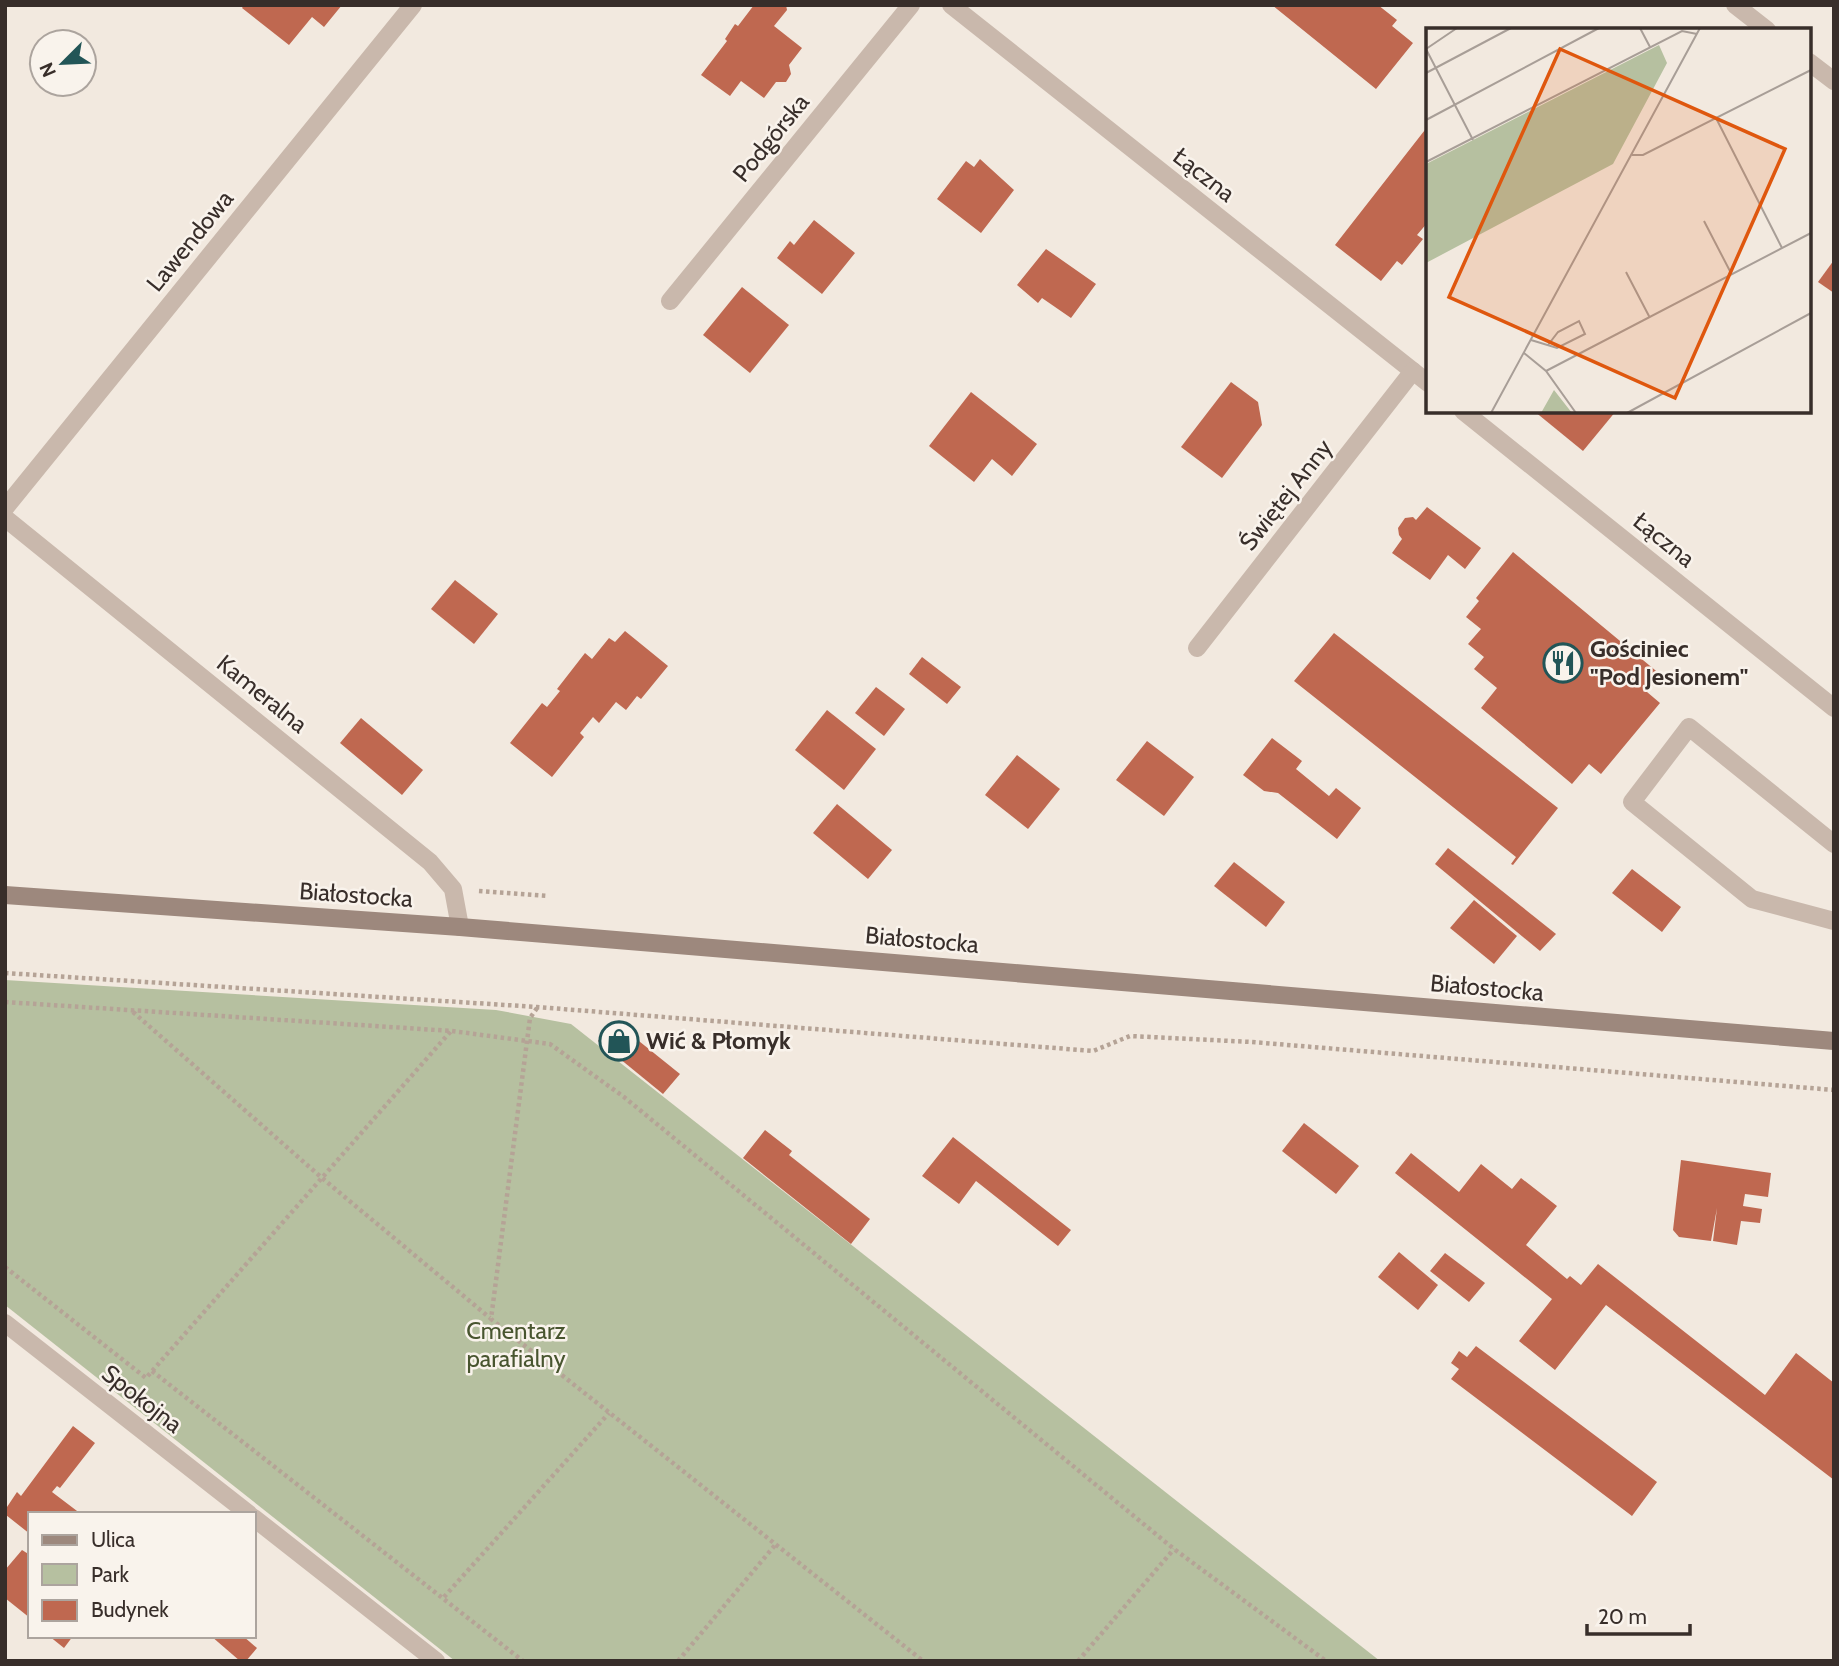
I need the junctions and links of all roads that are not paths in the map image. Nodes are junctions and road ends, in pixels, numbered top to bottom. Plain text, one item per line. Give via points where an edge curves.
1 (413, 5) edge
2 (911, 5) edge
3 (951, 5) edge
4 (1734, 5) edge
5 (1764, 28) edge
6 (1811, 64) edge
7 (1834, 81) edge
8 (670, 301) dead end
9 (1413, 371) junction
10 (1426, 381) edge
11 (1466, 413) edge
12 (5, 508) edge
13 (5, 518) edge
14 (1197, 648) dead end
15 (1834, 708) edge
16 (1834, 844) edge
17 (5, 895) edge
18 (1834, 921) edge
19 (460, 927) junction
20 (1834, 1041) edge
21 (5, 1323) edge
22 (246, 1512) edge
23 (256, 1520) edge
24 (436, 1661) edge

1 - 12 street, Lawendowa
2 - 8 street, Podgórska
3 - 9 street, Łączna
4 - 5 street
6 - 7 street
9 - 10 street, Łączna
9 - 14 street, Świętej Anny
11 - 15 street, Łączna
13 - 19 street, Kameralna via 430,862 453,889
16 - 18 street via 1689,727 1632,802 1752,899
17 - 19 street, Białostocka
19 - 20 street, Białostocka
21 - 22 street, Spokojna
23 - 24 street

